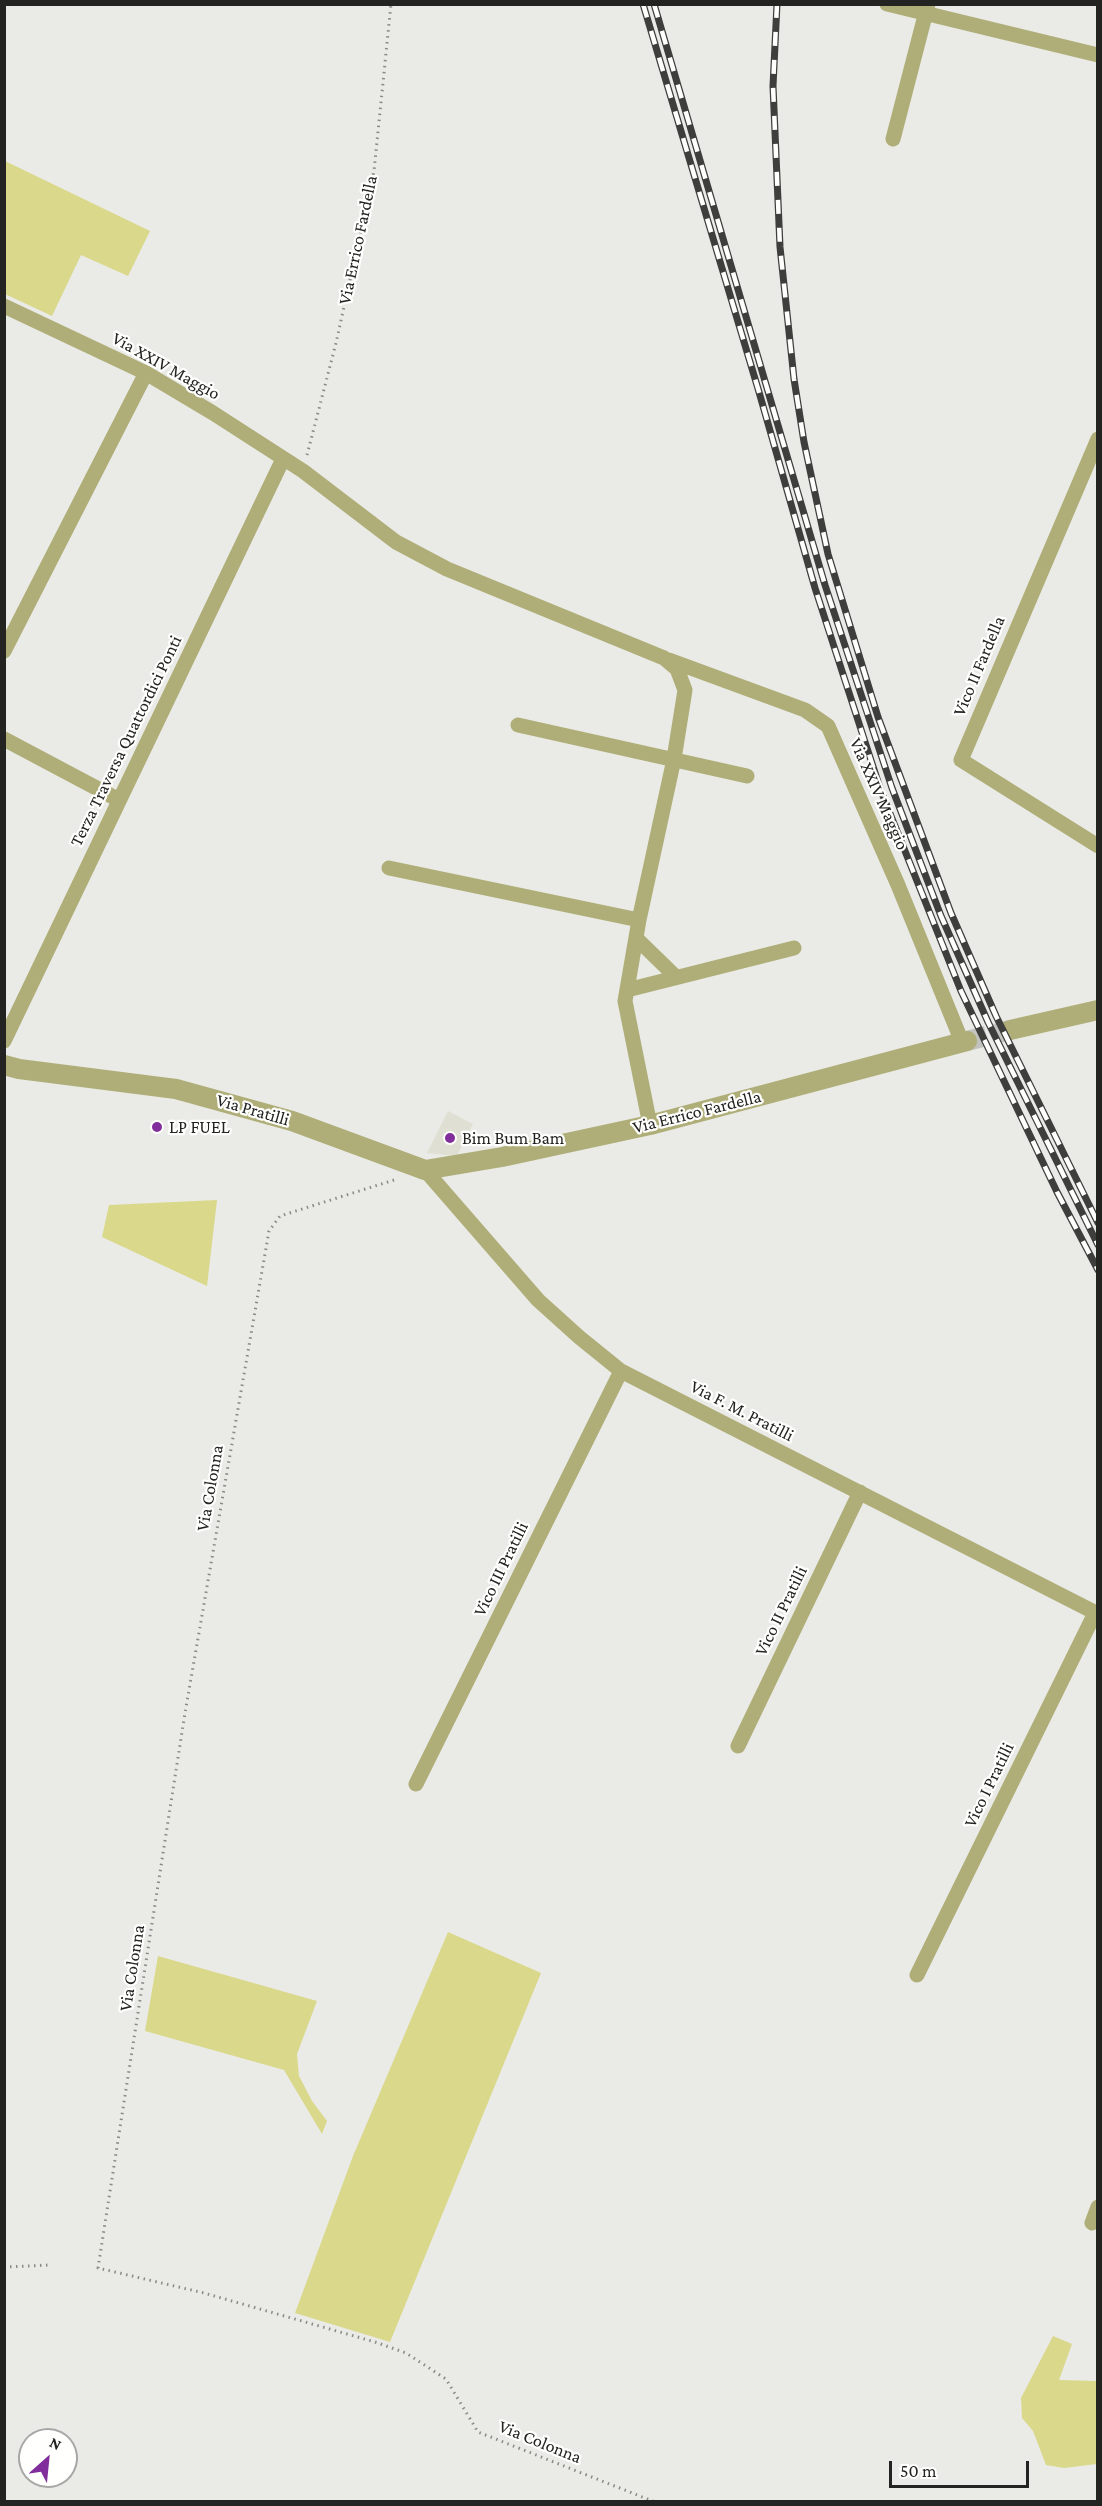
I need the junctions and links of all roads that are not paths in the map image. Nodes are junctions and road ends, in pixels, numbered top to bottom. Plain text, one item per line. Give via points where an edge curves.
1 (887, 4) edge
2 (926, 10) edge
3 (1098, 55) edge
4 (893, 139) dead end
5 (4, 306) edge
6 (146, 373) junction
7 (1098, 439) edge
8 (283, 459) junction
9 (4, 651) edge
10 (664, 658) junction
11 (518, 725) dead end
12 (4, 739) edge
13 (674, 759) junction
14 (747, 776) dead end
15 (119, 800) junction
16 (1098, 846) edge
17 (389, 868) dead end
18 (639, 920) junction
19 (636, 938) junction
20 (794, 948) dead end
21 (676, 978) junction
22 (627, 990) junction
23 (1093, 1014) edge
24 (1010, 1030) tunnel mouth
25 (4, 1041) edge
26 (964, 1042) joint
27 (4, 1065) edge
28 (650, 1125) junction
29 (425, 1170) junction
30 (621, 1371) junction
31 (860, 1492) junction
32 (1096, 1613) edge
33 (738, 1746) dead end
34 (416, 1784) dead end
35 (917, 1975) dead end
36 (1098, 2207) edge
37 (1092, 2223) dead end

1 - 2 street
2 - 3 street
2 - 4 street
5 - 6 street, Via XXIV Maggio
6 - 8 street, Via XXIV Maggio
6 - 9 street
7 - 16 street, Vico II Fardella via 961,760
8 - 10 street, Via XXIV Maggio via 396,542 447,569
8 - 15 street, Terza Traversa Quattordici Ponti
10 - 13 street via 678,669 685,690
10 - 26 street, Via XXIV Maggio via 805,710 828,726
11 - 13 street
12 - 15 street
13 - 14 street
13 - 18 street
15 - 25 street, Terza Traversa Quattordici Ponti
17 - 18 street
18 - 19 street
19 - 21 street
19 - 22 street
20 - 21 street
21 - 22 street
22 - 28 street via 625,1001
23 - 24 street
26 - 28 street, Via Errico Fardella
27 - 29 street, Via Pratilli via 176,1089 292,1120
28 - 29 street, Via Errico Fardella
29 - 30 street, Via F. M. Pratilli via 538,1299
30 - 31 street, Via F. M. Pratilli
30 - 34 street, Vico III Pratilli
31 - 32 street, Via F. M. Pratilli
31 - 33 street, Vico II Pratilli
32 - 35 street, Vico I Pratilli
36 - 37 street

